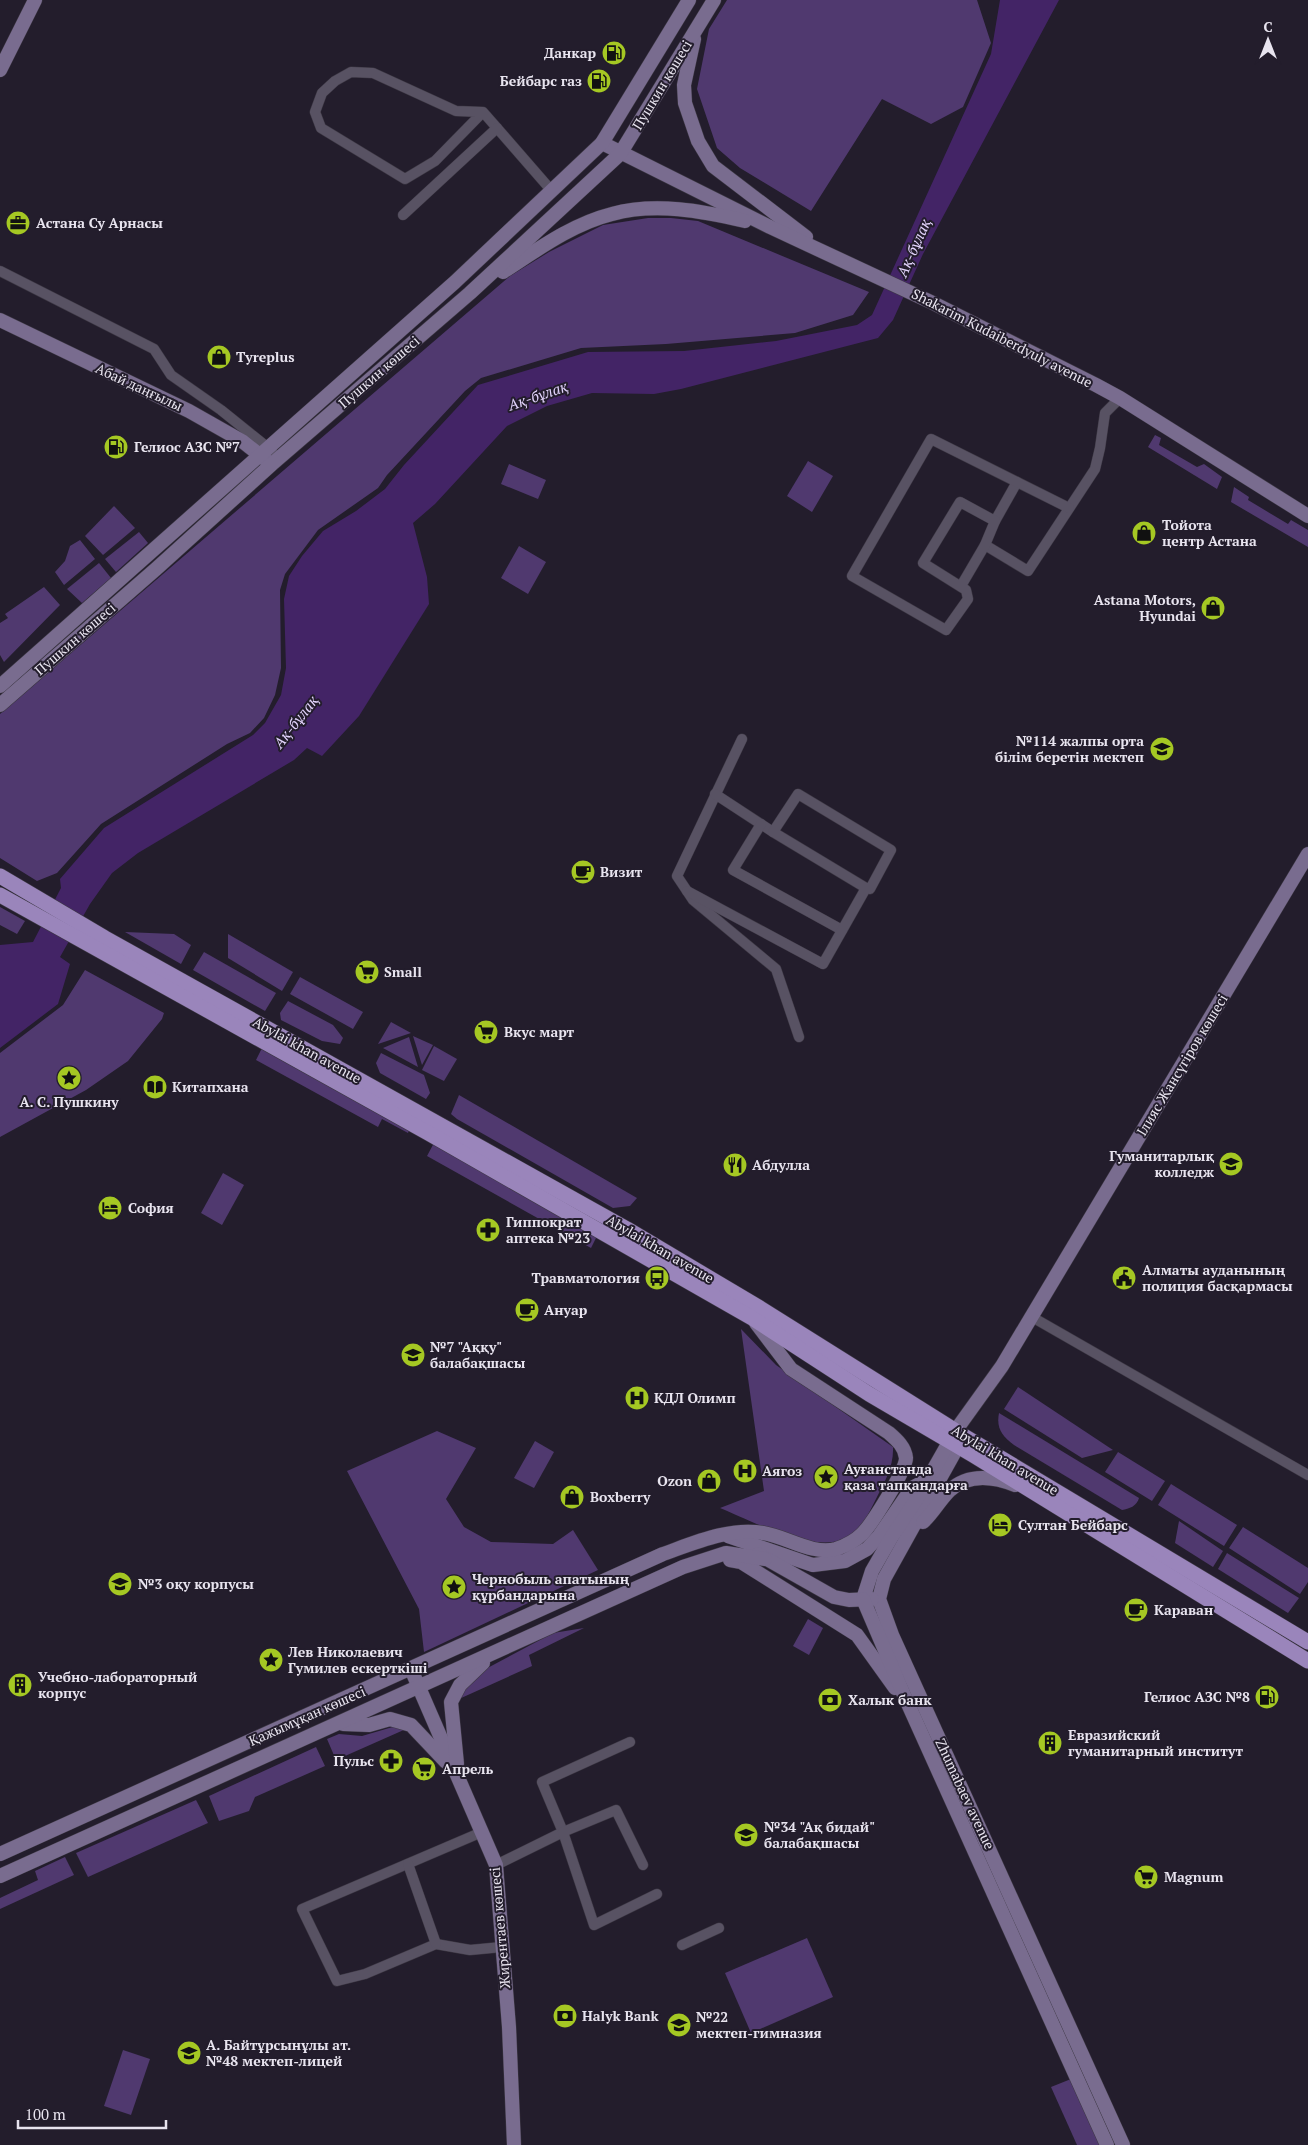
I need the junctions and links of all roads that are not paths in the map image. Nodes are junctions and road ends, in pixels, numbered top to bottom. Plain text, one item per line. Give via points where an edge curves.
1 (35, 0) edge
2 (689, 0) edge
3 (714, 0) edge
4 (697, 27) junction
5 (0, 70) edge
6 (484, 112) junction
7 (497, 128) junction
8 (602, 143) junction
9 (620, 154) junction
10 (551, 190) junction
11 (403, 215) dead end
12 (770, 227) junction
13 (826, 252) junction
14 (0, 271) edge
15 (470, 294) junction
16 (0, 320) edge
17 (1120, 398) junction
18 (270, 456) junction
19 (1017, 482) junction
20 (1070, 508) junction
21 (1308, 516) edge
22 (995, 522) junction
23 (985, 545) junction
24 (961, 586) junction
25 (0, 686) edge
26 (0, 705) edge
27 (742, 739) dead end
28 (715, 794) junction
29 (761, 824) junction
30 (773, 832) junction
31 (1308, 854) edge
32 (0, 876) edge
33 (866, 888) junction
34 (687, 891) junction
35 (0, 895) edge
36 (34, 906) junction
37 (842, 930) junction
38 (102, 945) junction
39 (799, 1037) dead end
40 (1032, 1317) junction
41 (752, 1318) junction
42 (957, 1439) junction
43 (1308, 1475) edge
44 (927, 1479) junction
45 (1053, 1503) junction
46 (725, 1535) junction
47 (907, 1538) junction
48 (707, 1557) junction
49 (764, 1559) junction
50 (863, 1599) junction
51 (878, 1599) junction
52 (1308, 1642) edge
53 (492, 1655) junction
54 (1308, 1661) edge
55 (411, 1668) junction
56 (419, 1688) junction
57 (904, 1695) junction
58 (340, 1724) junction
59 (630, 1742) dead end
60 (457, 1775) junction
61 (482, 1832) junction
62 (563, 1832) junction
63 (0, 1854) edge
64 (408, 1864) junction
65 (496, 1865) junction
66 (644, 1865) dead end
67 (0, 1876) edge
68 (657, 1894) dead end
69 (719, 1928) dead end
70 (436, 1944) junction
71 (682, 1945) dead end
72 (502, 1947) junction
73 (514, 2145) edge
74 (1107, 2145) edge
75 (1123, 2145) edge

1 - 5 main road
2 - 8 main road, Пушкин көшесі
3 - 4 main road, Пушкин көшесі
4 - 9 main road, Пушкин көшесі
4 - 13 main road via 684,85 685,103 698,141 713,166
6 - 6 street via 456,111 373,73 351,72 322,93 315,112 321,128 405,179 435,161
6 - 7 street
7 - 10 street
7 - 11 street
8 - 9 main road, Shakarim Kudaiberdyuly avenue
8 - 10 main road, Пушкин көшесі
9 - 12 main road, Shakarim Kudaiberdyuly avenue
9 - 15 main road, Пушкин көшесі
10 - 18 main road, Пушкин көшесі
12 - 13 main road, Shakarim Kudaiberdyuly avenue
12 - 15 main road via 717,214 678,209 640,208 612,213 574,228
13 - 17 main road, Shakarim Kudaiberdyuly avenue
14 - 18 street via 154,349 171,375 221,410
15 - 18 main road, Пушкин көшесі
16 - 18 main road, Абай даңғылы via 189,411
17 - 20 street via 1105,413 1095,469
17 - 21 main road, Shakarim Kudaiberdyuly avenue
18 - 25 main road, Пушкин көшесі
18 - 26 main road, Пушкин көшесі via 156,569
19 - 20 street
19 - 22 street
19 - 24 street via 930,439 852,576 946,630 968,599 966,590
20 - 23 street via 1028,571
22 - 23 street
22 - 24 street via 960,502 923,563
23 - 24 street
27 - 28 street
28 - 29 street
28 - 34 street via 677,876
29 - 30 street
29 - 37 street via 733,870
30 - 33 street
30 - 33 street via 798,794 891,850 870,889
31 - 40 main road, Ілияс Жансүгіров көшесі
32 - 36 main road
33 - 37 street
34 - 37 street via 823,964
34 - 39 street via 693,900 776,969
35 - 36 main road
36 - 38 main road
38 - 41 main road, Abylai khan avenue
38 - 42 main road, Abylai khan avenue via 627,1229 760,1308
40 - 42 main road, Ілияс Жансүгіров көшесі via 976,1402
40 - 43 street
41 - 42 main road, Abylai khan avenue via 869,1394
41 - 46 main road, Қажымұқан көшесі via 791,1369 889,1433 901,1443 906,1458 903,1471 862,1534 837,1548 811,1548 754,1532
42 - 44 main road
42 - 45 main road, Abylai khan avenue
42 - 47 main road
42 - 52 main road, Abylai khan avenue
44 - 46 main road via 912,1488 867,1549 844,1561 813,1565
44 - 50 main road via 872,1571
45 - 47 main road via 1000,1479 974,1478 960,1482 949,1491
45 - 54 main road, Abylai khan avenue
46 - 49 main road
46 - 55 main road, Қажымұқан көшесі via 700,1540 663,1554
47 - 51 main road via 884,1579
48 - 49 main road, Қажымұқан көшесі via 726,1552
48 - 53 main road, Қажымұқан көшесі
48 - 57 main road via 741,1562 857,1635 893,1686
49 - 50 main road via 834,1597
50 - 51 main road
50 - 57 main road, Zhumabaev avenue
51 - 75 main road, Zhumabaev avenue
53 - 56 main road, Қажымұқан көшесі
53 - 60 main road via 460,1685 451,1702
55 - 56 main road, Жирентаев көшесі
55 - 63 main road, Қажымұқан көшесі
56 - 58 main road, Қажымұқан көшесі
56 - 60 main road, Жирентаев көшесі
57 - 74 main road, Zhumabaev avenue
58 - 60 main road via 369,1725 390,1719 411,1725
58 - 67 main road, Қажымұқан көшесі
59 - 62 street via 542,1782
60 - 61 main road, Жирентаев көшесі
61 - 64 street
61 - 65 main road, Жирентаев көшесі
62 - 65 street
62 - 66 street via 616,1810
62 - 68 street via 594,1925
64 - 70 street
64 - 70 street via 302,1909 337,1981 365,1974
65 - 72 main road, Жирентаев көшесі
69 - 71 street
70 - 72 street via 470,1950
72 - 73 main road, Жирентаев көшесі

